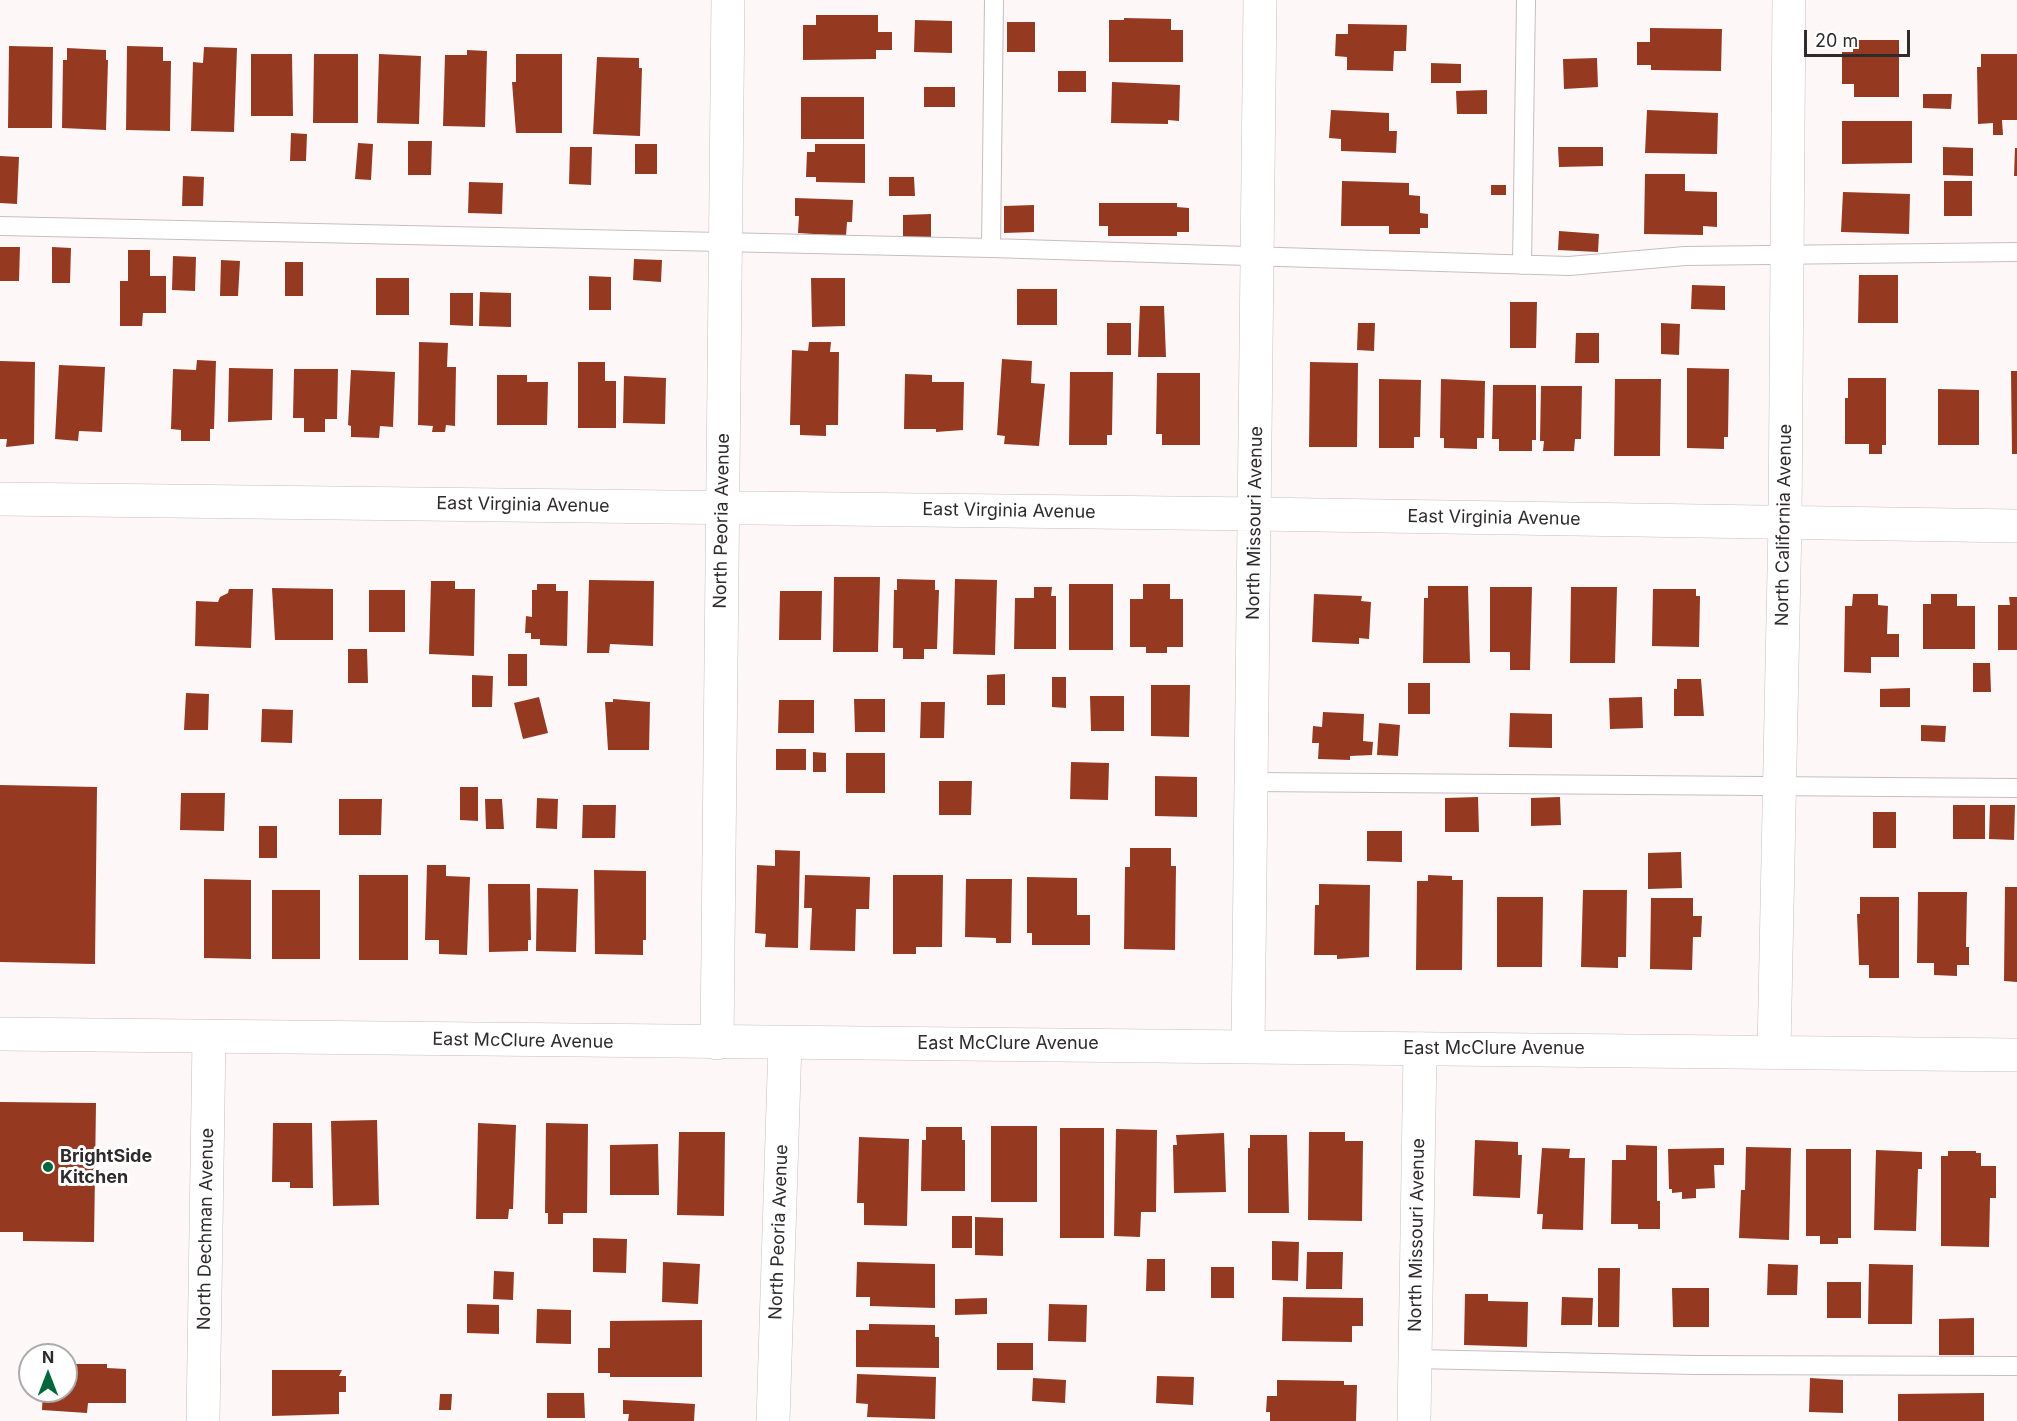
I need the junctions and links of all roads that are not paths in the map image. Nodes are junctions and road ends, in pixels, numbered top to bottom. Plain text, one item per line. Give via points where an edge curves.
1 (728, 0) edge
2 (994, 0) edge
3 (1260, 0) edge
4 (1526, 0) edge
5 (1789, 0) edge
6 (0, 226) edge
7 (725, 242) junction
8 (990, 248) junction
9 (2017, 252) edge
10 (1787, 255) junction
11 (1258, 257) junction
12 (1522, 264) junction
13 (0, 499) edge
14 (722, 507) junction
15 (1256, 514) junction
16 (1785, 523) junction
17 (2017, 526) edge
18 (1252, 782) junction
19 (1780, 784) junction
20 (2017, 788) edge
21 (0, 1034) edge
22 (209, 1038) junction
23 (717, 1043) junction
24 (785, 1043) junction
25 (1248, 1046) junction
26 (1420, 1048) junction
27 (1774, 1051) junction
28 (2017, 1055) edge
29 (1415, 1359) junction
30 (2017, 1366) edge
31 (202, 1421) edge
32 (773, 1421) edge
33 (1414, 1421) edge

1 - 7 street, North Peoria Avenue
2 - 8 lane
3 - 11 street, North Missouri Avenue
4 - 12 lane
5 - 10 street, North California Avenue
6 - 7 lane
7 - 8 lane
7 - 14 street, North Peoria Avenue
8 - 11 lane
9 - 10 lane
10 - 12 lane via 1685,256 1569,266
10 - 16 street, North California Avenue
11 - 12 lane
11 - 15 street, North Missouri Avenue
13 - 14 street, East Virginia Avenue
14 - 15 street, East Virginia Avenue
14 - 23 street, North Peoria Avenue
15 - 16 street, East Virginia Avenue
15 - 18 street, North Missouri Avenue
16 - 17 street, East Virginia Avenue
16 - 19 street, North California Avenue
18 - 19 lane
18 - 25 street, North Missouri Avenue
19 - 20 lane
19 - 27 street, North California Avenue
21 - 22 street, East McClure Avenue
22 - 23 street, East McClure Avenue
22 - 31 street, North Dechman Avenue
23 - 24 street, East McClure Avenue
24 - 25 street, East McClure Avenue
24 - 32 street, North Peoria Avenue
25 - 26 street, East McClure Avenue
26 - 27 street, East McClure Avenue
26 - 29 street, North Missouri Avenue
27 - 28 street, East McClure Avenue
29 - 30 lane
29 - 33 street, North Missouri Avenue

